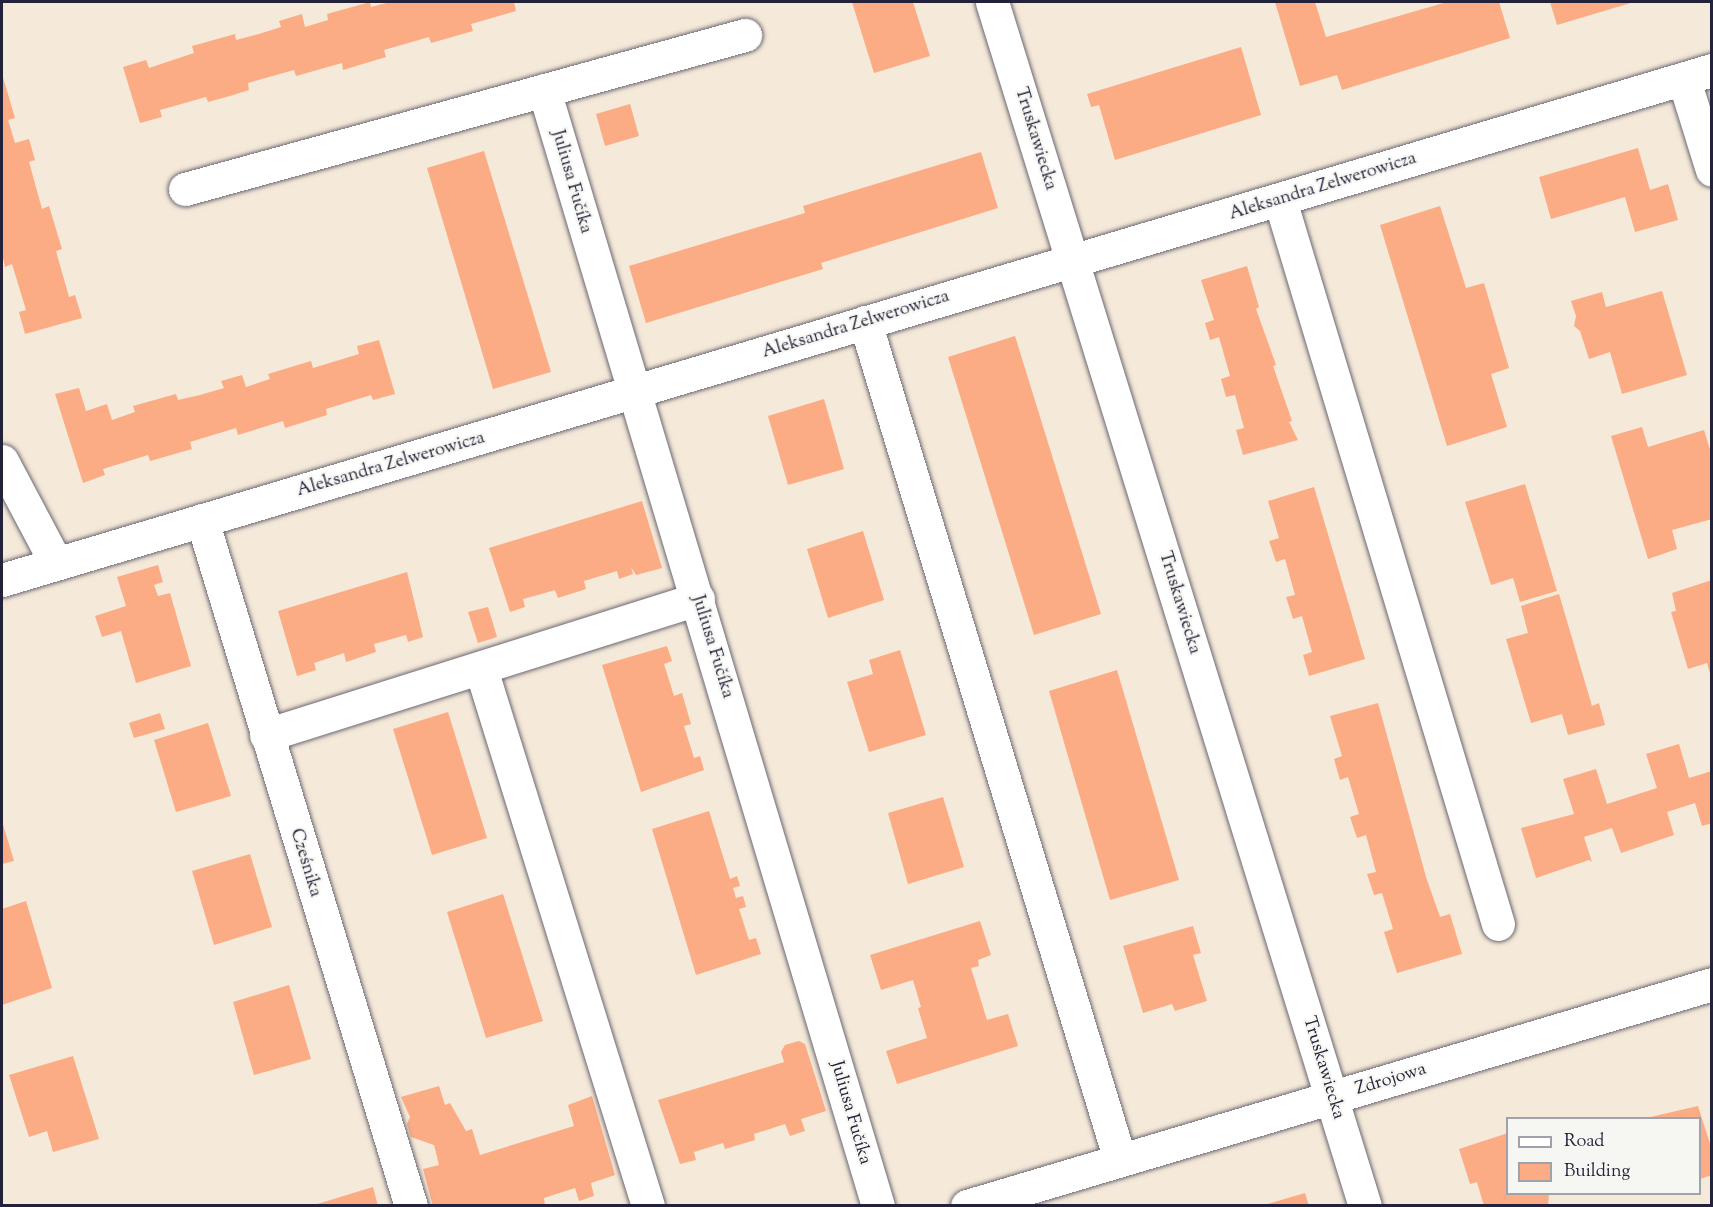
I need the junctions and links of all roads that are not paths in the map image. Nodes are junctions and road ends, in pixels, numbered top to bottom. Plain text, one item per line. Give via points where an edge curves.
1 (992, 2) edge
2 (745, 35) dead end
3 (1698, 75) edge
4 (544, 90) junction
5 (1712, 170) edge
6 (185, 189) dead end
7 (1280, 201) junction
8 (1073, 260) junction
9 (865, 321) junction
10 (633, 393) junction
11 (2, 460) edge
12 (202, 520) junction
13 (56, 563) junction
14 (2, 580) edge
15 (698, 599) junction
16 (481, 669) junction
17 (266, 735) junction
18 (1498, 924) dead end
19 (1712, 984) edge
20 (1332, 1097) junction
21 (1120, 1160) junction
22 (411, 1206) edge
23 (648, 1206) edge
24 (878, 1206) edge
25 (967, 1206) edge
26 (1365, 1206) edge

1 - 8 street, Truskawiecka
2 - 4 street
3 - 5 street
3 - 7 street, Aleksandra Zelwerowicza
4 - 6 street
4 - 10 street, Juliusa Fučíka
7 - 8 street, Aleksandra Zelwerowicza
7 - 18 street
8 - 9 street, Aleksandra Zelwerowicza
8 - 20 street, Truskawiecka
9 - 10 street, Aleksandra Zelwerowicza
9 - 21 street
10 - 12 street, Aleksandra Zelwerowicza
10 - 15 street, Juliusa Fučíka
11 - 13 street
12 - 13 street, Aleksandra Zelwerowicza
12 - 17 street, Cześnika
13 - 14 street, Aleksandra Zelwerowicza
15 - 16 street
15 - 24 street, Juliusa Fučíka
16 - 17 street
16 - 23 street
17 - 22 street, Cześnika
19 - 20 street, Zdrojowa
20 - 21 street, Zdrojowa
20 - 26 street, Truskawiecka
21 - 25 street, Zdrojowa

